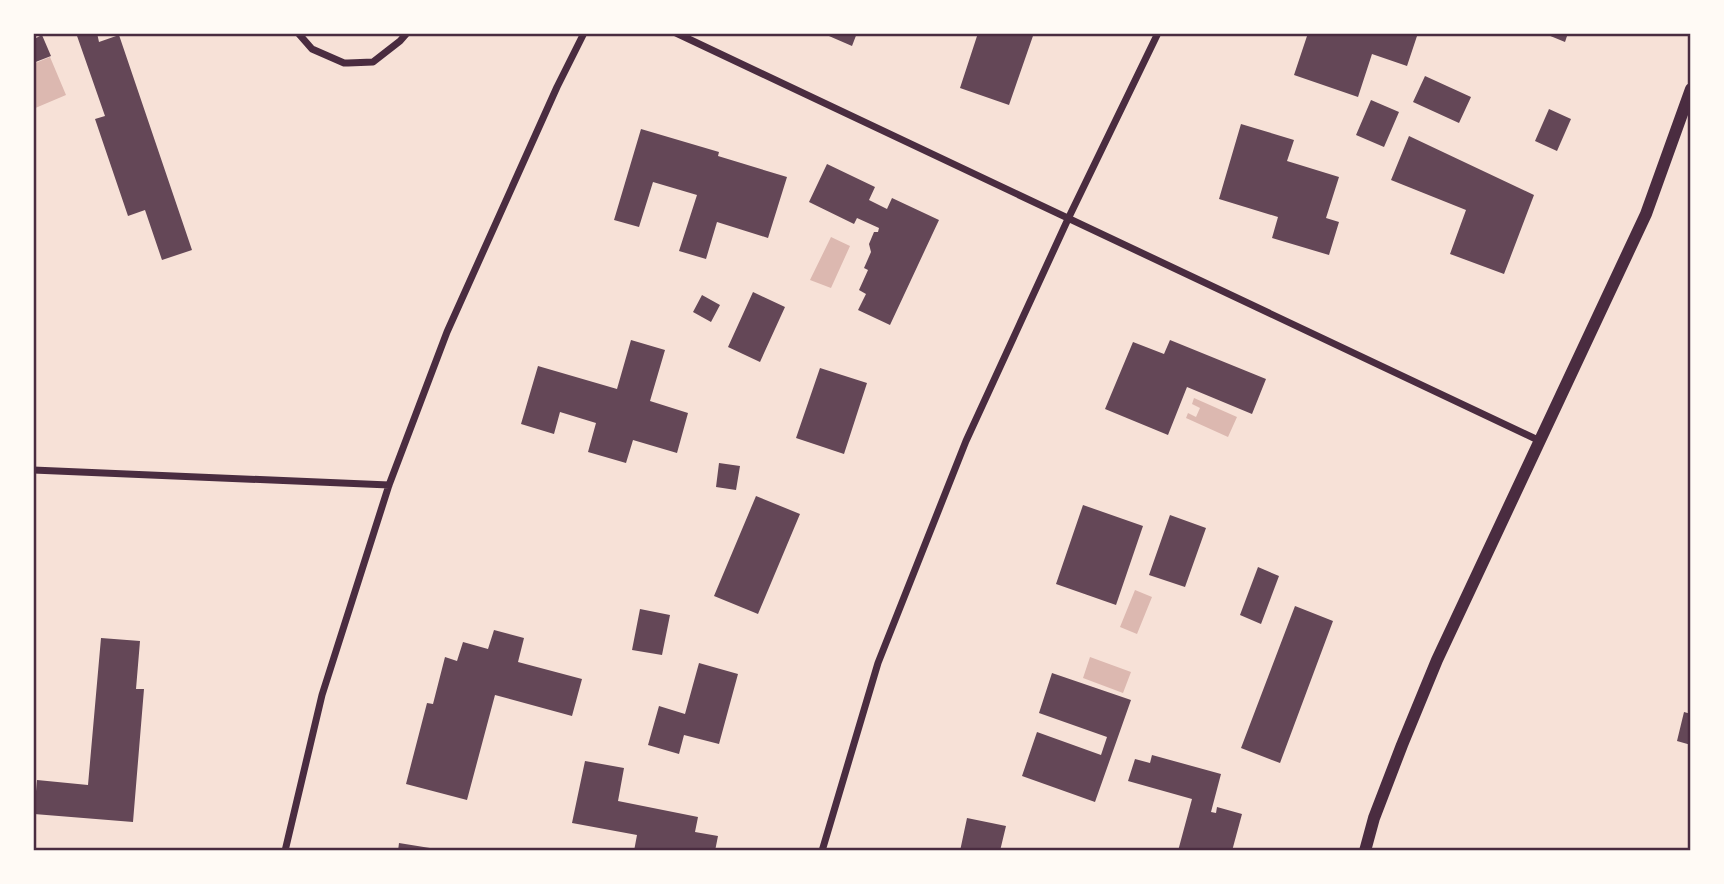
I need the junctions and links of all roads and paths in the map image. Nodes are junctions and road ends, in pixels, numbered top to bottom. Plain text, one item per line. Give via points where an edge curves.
1 (298, 33) edge
2 (407, 33) edge
3 (584, 33) edge
4 (676, 33) edge
5 (1158, 33) edge
6 (1691, 89) edge
7 (1068, 219) junction
8 (1540, 442) junction
9 (33, 470) edge
10 (389, 485) junction
11 (285, 851) edge
12 (822, 851) edge
13 (1365, 851) edge

1 - 2 street via 312,49 348,63 373,62
3 - 10 street via 447,332
4 - 7 street
5 - 7 street
6 - 8 street via 1646,214
7 - 8 street
7 - 12 street via 927,537 878,663
8 - 13 street via 1437,660
9 - 10 street
10 - 11 street via 322,695

